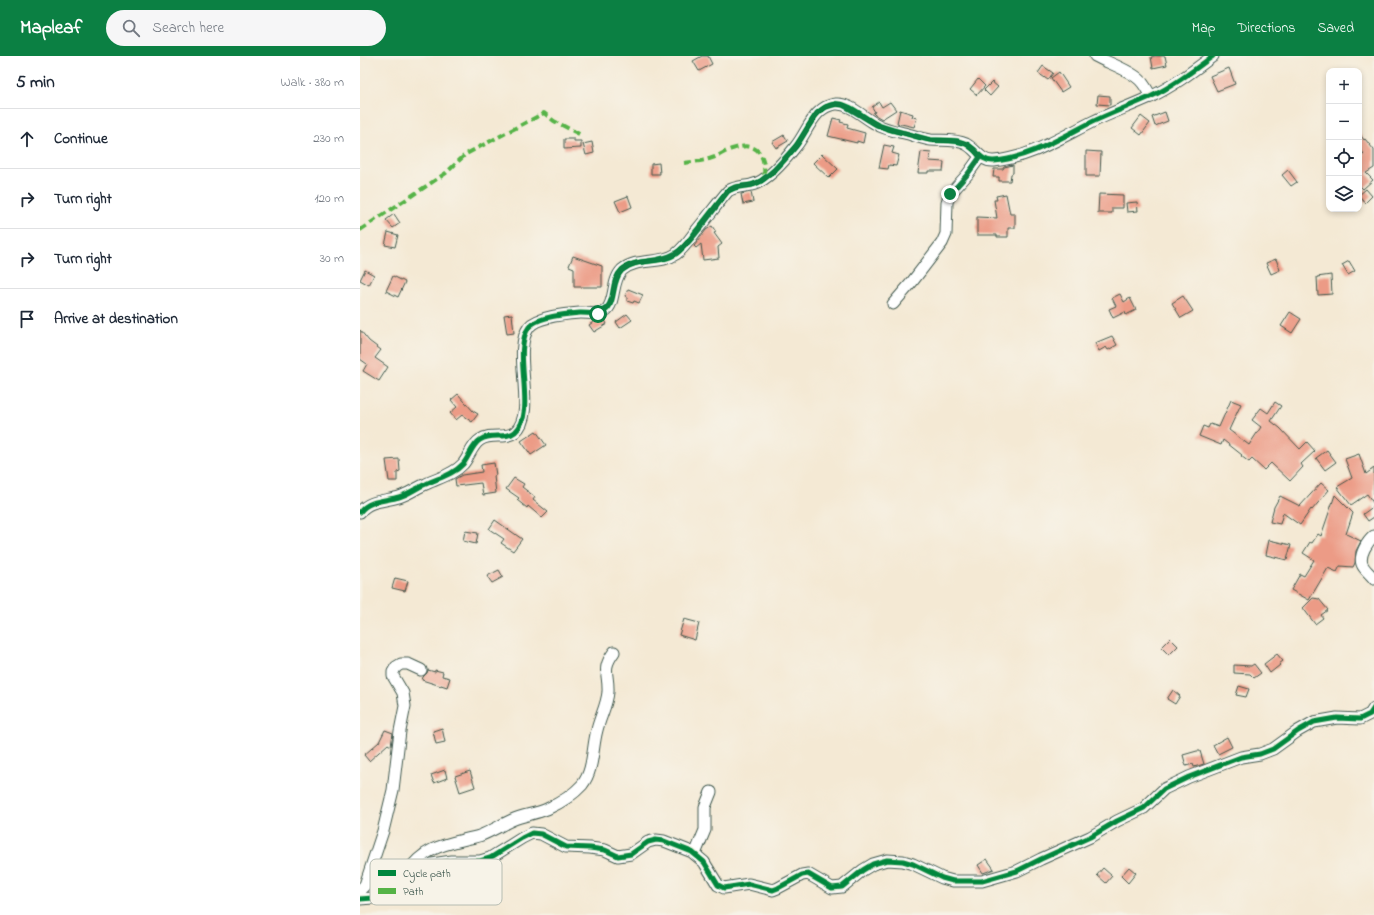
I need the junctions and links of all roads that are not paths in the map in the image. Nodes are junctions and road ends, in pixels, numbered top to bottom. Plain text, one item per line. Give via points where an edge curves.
1 (1095, 56) edge
2 (1213, 56) edge
3 (1151, 97) junction
4 (980, 157) junction
5 (893, 304) dead end
6 (360, 512) edge
7 (1374, 536) edge
8 (1374, 579) edge
9 (614, 652) dead end
10 (421, 670) dead end
11 (1374, 708) edge
12 (711, 792) dead end
13 (695, 854) junction
14 (374, 859) edge
15 (416, 859) edge
16 (487, 859) edge
17 (370, 870) edge
18 (360, 890) edge
19 (370, 898) edge
20 (360, 899) edge

1 - 3 street via 1139,79
2 - 3 street
3 - 4 street via 1113,112 1032,151 993,161
4 - 5 street via 950,194 947,202 946,234 942,244
4 - 6 street via 967,144 958,141 930,140 877,125 843,105 826,107 817,113 796,146 774,170 752,185 735,187 728,191 676,254 662,260 628,266 621,271 605,311 598,314 557,315 530,326 523,347 524,411 518,429 513,434 494,435 479,440 468,458 454,472 409,494 370,503
7 - 8 street via 1361,557 1362,565
9 - 15 street via 608,660 606,669 607,700 597,728 590,770 581,785 547,809 511,820 480,835 448,843
10 - 14 street via 408,664 401,664 393,672 403,693 405,706 393,790
11 - 13 street via 1370,714 1360,719 1337,718 1314,722 1273,749 1241,757 1189,777 1164,789 1144,808 1090,837 1017,871 982,881 953,881 914,864 887,860 873,864 842,887 832,888 824,885 808,874 773,890 749,884 724,888 718,885 704,862
12 - 13 street via 705,807 705,830
13 - 16 street via 656,840 648,842 631,854 618,856 605,850 566,847 541,834 532,834
17 - 18 street via 365,885
19 - 20 street

